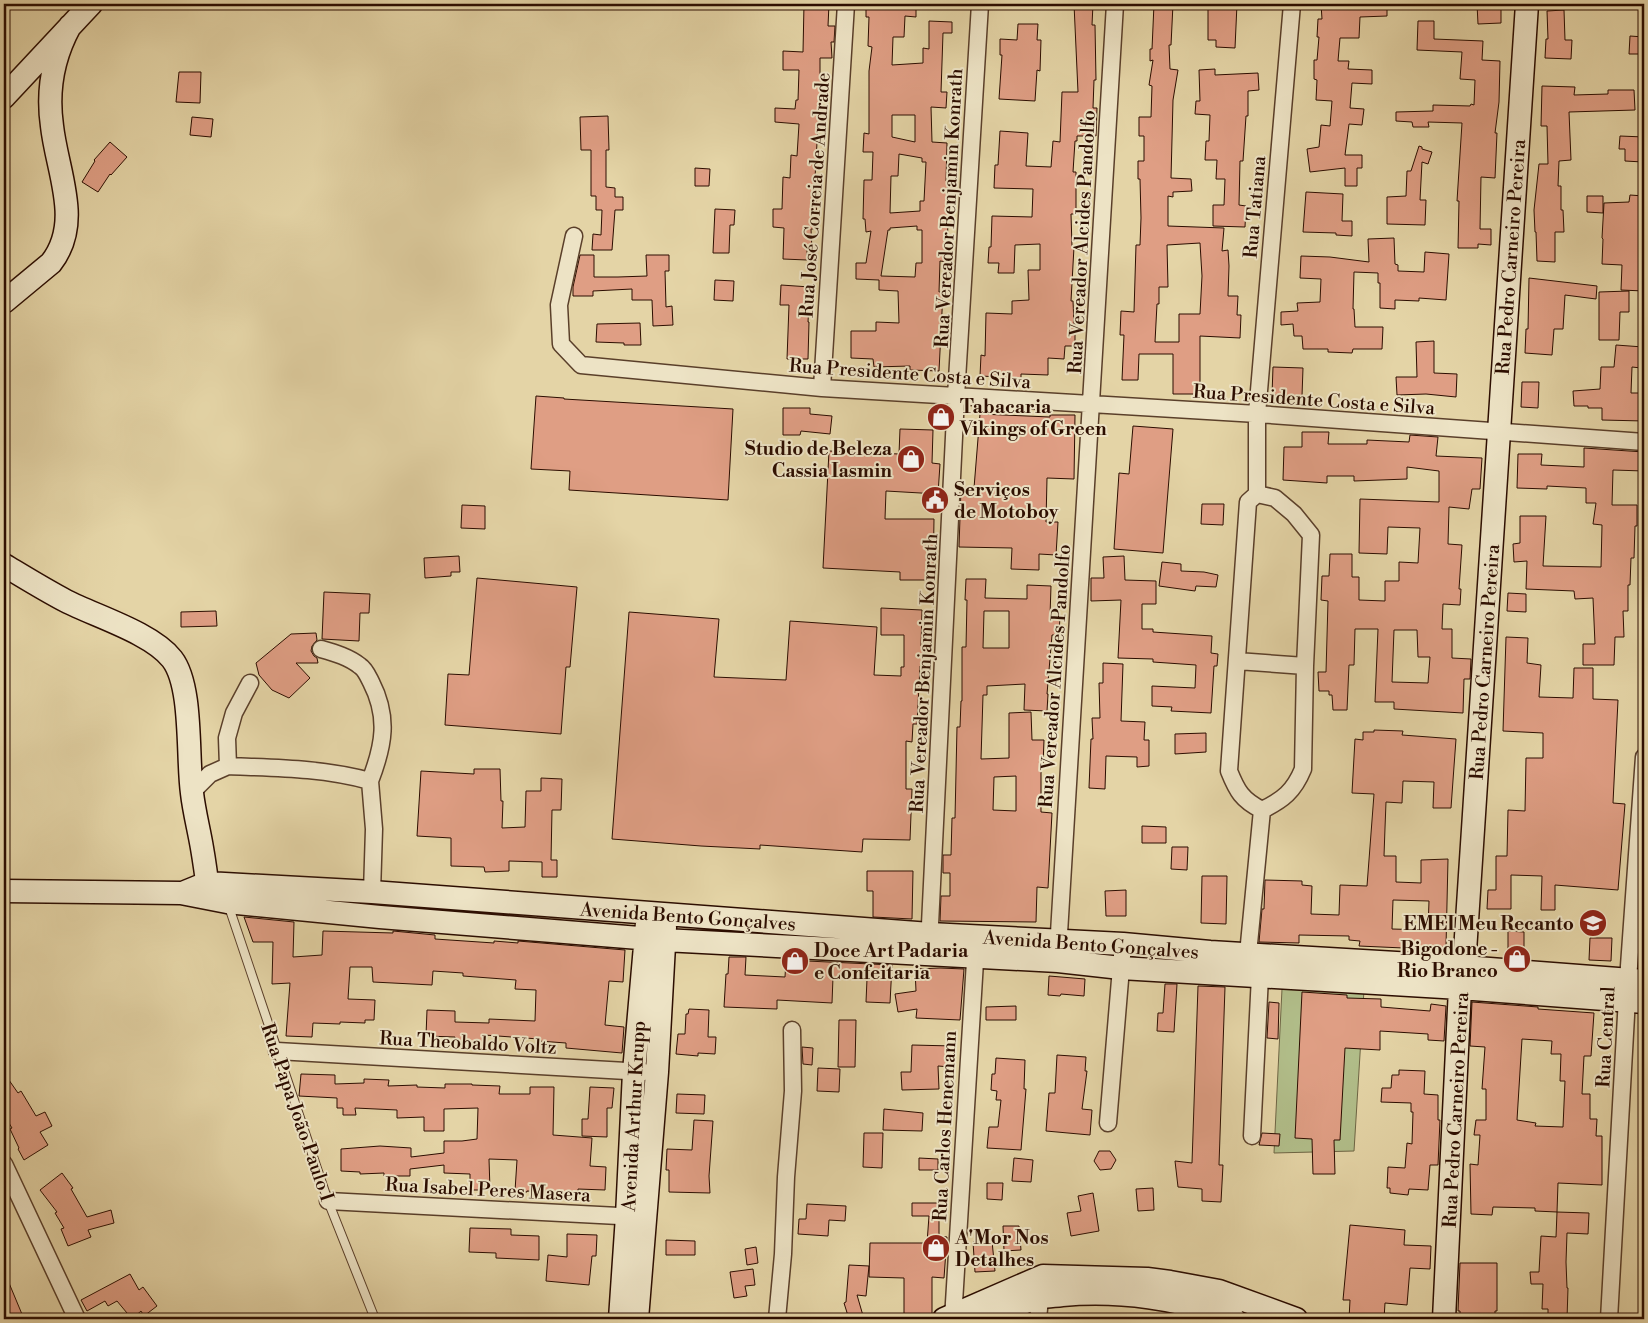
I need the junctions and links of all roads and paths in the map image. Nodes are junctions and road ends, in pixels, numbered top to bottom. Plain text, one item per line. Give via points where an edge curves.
1 (91, 4) edge
2 (846, 4) edge
3 (980, 4) edge
4 (1115, 4) edge
5 (1292, 4) edge
6 (1527, 4) edge
7 (70, 26) junction
8 (4, 97) edge
9 (574, 236) dead end
10 (4, 302) edge
11 (822, 388) junction
12 (956, 396) junction
13 (1091, 405) junction
14 (1257, 414) junction
15 (1499, 432) junction
16 (1644, 442) edge
17 (1257, 494) junction
18 (4, 565) edge
19 (322, 649) dead end
20 (1237, 661) junction
21 (1305, 666) junction
22 (250, 683) dead end
23 (1644, 757) edge
24 (228, 766) junction
25 (370, 781) junction
26 (192, 792) junction
27 (1262, 810) junction
28 (4, 892) edge
29 (372, 892) junction
30 (214, 895) junction
31 (430, 897) junction
32 (656, 913) junction
33 (429, 922) junction
34 (818, 926) junction
35 (655, 940) junction
36 (929, 944) junction
37 (1123, 944) junction
38 (976, 946) junction
39 (818, 948) junction
40 (1058, 951) junction
41 (1248, 954) junction
42 (1121, 968) junction
43 (1260, 976) junction
44 (1462, 978) junction
45 (1636, 991) edge
46 (792, 1030) dead end
47 (277, 1051) junction
48 (634, 1072) junction
49 (657, 1072) junction
50 (1108, 1123) dead end
51 (1252, 1136) dead end
52 (4, 1164) edge
53 (328, 1201) junction
54 (636, 1217) junction
55 (1043, 1276) junction
56 (1214, 1307) edge
57 (1039, 1308) edge
58 (950, 1318) edge
59 (77, 1319) edge
60 (375, 1319) edge
61 (620, 1319) edge
62 (637, 1319) edge
63 (777, 1319) edge
64 (986, 1319) edge
65 (1234, 1319) edge
66 (1296, 1319) edge
67 (1444, 1319) edge
68 (1609, 1319) edge

1 - 7 main road
2 - 11 street, Rua José Correia de Andrade
3 - 12 street, Rua Vereador Benjamin Konrath
4 - 13 street, Rua Vereador Alcides Pandolfo
5 - 14 street, Rua Tatiana
6 - 15 main road, Rua Pedro Carneiro Pereira
7 - 8 main road
7 - 10 main road via 55,62 51,99 52,126 66,196 66,232 51,264
9 - 11 street, Rua Presidente Costa e Silva via 559,305 561,344 582,365
11 - 12 street, Rua Presidente Costa e Silva
12 - 13 street, Rua Presidente Costa e Silva
12 - 36 street, Rua Vereador Benjamin Konrath
13 - 14 street, Rua Presidente Costa e Silva
13 - 40 street, Rua Vereador Alcides Pandolfo
14 - 15 street, Rua Presidente Costa e Silva
14 - 17 street, Rua Tatiana
15 - 16 street, Rua Presidente Costa e Silva
15 - 44 main road, Rua Pedro Carneiro Pereira
17 - 20 street via 1248,502
17 - 21 street via 1275,498 1311,535
18 - 26 main road, Rua Papa João Paulo I via 67,602 155,644 172,659 186,696
19 - 25 street via 344,656 362,667 378,695 383,720 380,755
20 - 21 street
20 - 27 street via 1229,770 1236,789 1248,803
21 - 27 street via 1303,769 1292,789 1280,801
22 - 24 street via 234,713 227,738
23 - 45 street, Rua Central
24 - 25 street via 296,768
24 - 26 street via 210,774
25 - 29 street via 374,829
26 - 30 main road, Rua Papa João Paulo I
27 - 41 street
28 - 30 main road, Avenida Bento Gonçalves
29 - 30 main road, Avenida Bento Gonçalves
29 - 31 main road, Avenida Bento Gonçalves
30 - 33 main road, Avenida Bento Gonçalves
30 - 47 lane, Rua Papa João Paulo I
31 - 32 main road, Avenida Bento Gonçalves
31 - 33 main road
32 - 34 main road, Avenida Bento Gonçalves
32 - 35 main road, Avenida Arthur Krupp
33 - 35 main road, Avenida Bento Gonçalves
34 - 36 main road, Avenida Bento Gonçalves
34 - 39 main road
35 - 39 main road, Avenida Bento Gonçalves
35 - 48 main road, Avenida Arthur Krupp
35 - 49 main road, Avenida Arthur Krupp
36 - 38 main road, Avenida Bento Gonçalves
36 - 39 main road, Avenida Bento Gonçalves
37 - 40 main road, Avenida Bento Gonçalves
37 - 41 main road, Avenida Bento Gonçalves
37 - 42 street
38 - 40 main road, Avenida Bento Gonçalves
38 - 58 street, Rua Carlos Henemann
40 - 42 main road, Avenida Bento Gonçalves
41 - 44 main road, Avenida Bento Gonçalves
42 - 43 main road, Avenida Bento Gonçalves
42 - 50 street
43 - 44 main road, Avenida Bento Gonçalves
43 - 51 street
44 - 45 main road, Avenida Bento Gonçalves
44 - 67 main road, Rua Pedro Carneiro Pereira
45 - 68 street, Rua Central
46 - 63 street via 793,1091
47 - 48 street, Rua Theobaldo Voltz
47 - 53 lane, Rua Papa João Paulo I
48 - 49 street, Rua Theobaldo Voltz
48 - 54 main road, Avenida Arthur Krupp
49 - 54 main road, Avenida Arthur Krupp
52 - 59 street
53 - 54 street, Rua Isabel Peres Masera
53 - 60 lane, Rua Papa João Paulo I
54 - 61 main road, Avenida Arthur Krupp
54 - 62 main road, Avenida Arthur Krupp
55 - 56 main road via 1147,1279
55 - 57 street
55 - 58 main road
56 - 57 main road via 1110,1294 1076,1294
56 - 65 main road
56 - 66 main road
57 - 64 main road

